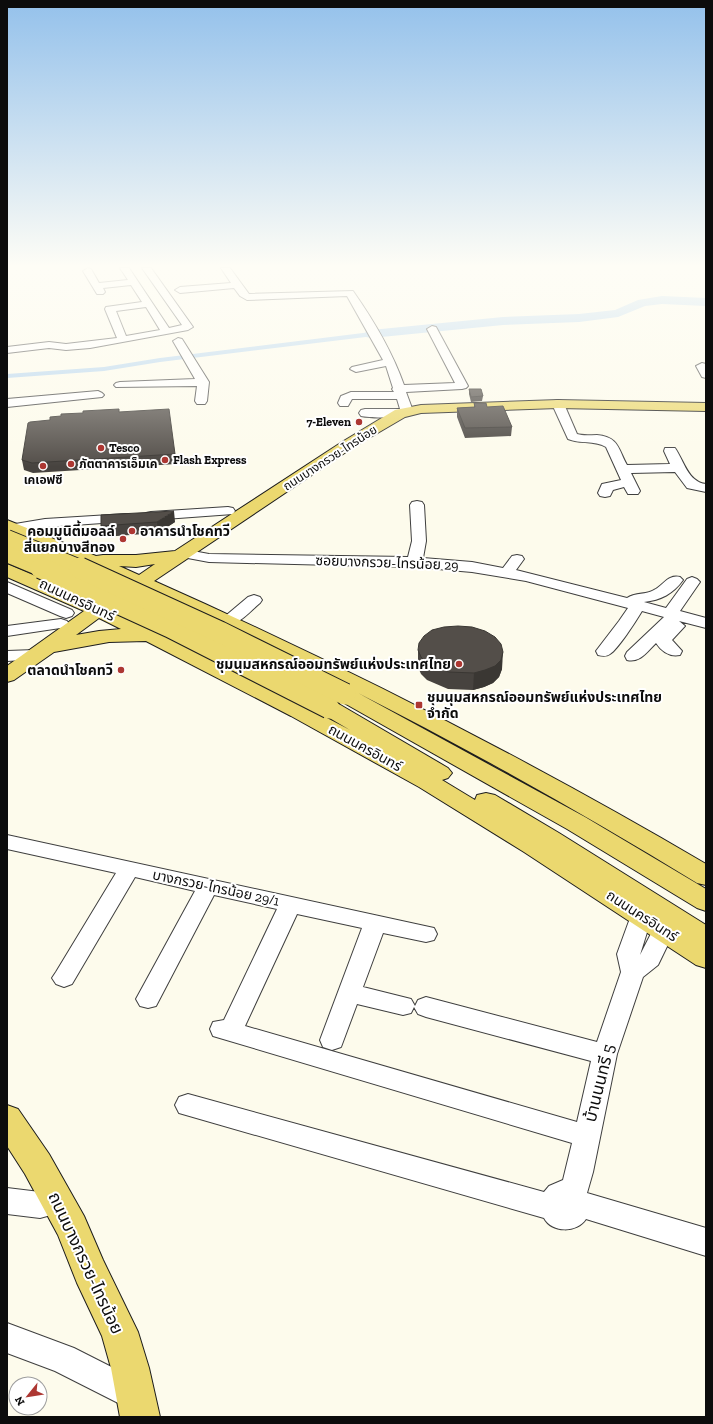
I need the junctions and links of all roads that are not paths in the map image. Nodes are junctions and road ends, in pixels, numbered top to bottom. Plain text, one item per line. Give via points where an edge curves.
1 (147, 334) edge
2 (373, 334) edge
3 (435, 334) edge
4 (178, 340) dead end
5 (7, 350) edge
6 (390, 362) junction
7 (356, 369) dead end
8 (203, 382) junction
9 (120, 385) dead end
10 (400, 392) junction
11 (98, 395) dead end
12 (201, 401) dead end
13 (7, 403) edge
14 (344, 403) dead end
15 (558, 404) junction
16 (706, 407) edge
17 (403, 412) junction
18 (365, 413) dead end
19 (670, 451) dead end
20 (678, 468) junction
21 (622, 469) junction
22 (706, 488) edge
23 (605, 493) dead end
24 (417, 505) dead end
25 (228, 511) dead end
26 (10, 530) edge
27 (7, 554) edge
28 (181, 554) junction
29 (88, 559) junction
30 (517, 559) dead end
31 (415, 562) junction
32 (561, 569) dead end
33 (7, 570) edge
34 (507, 573) junction
35 (675, 580) dead end
36 (7, 581) edge
37 (140, 582) junction
38 (692, 582) dead end
39 (549, 583) junction
40 (43, 584) junction
41 (7, 587) edge
42 (254, 600) dead end
43 (191, 604) junction
44 (635, 604) junction
45 (98, 610) junction
46 (677, 615) junction
47 (64, 619) junction
48 (229, 621) junction
49 (706, 623) edge
50 (7, 631) edge
51 (157, 638) junction
52 (604, 651) dead end
53 (674, 651) dead end
54 (40, 652) junction
55 (7, 656) edge
56 (633, 656) dead end
57 (7, 676) edge
58 (337, 701) junction
59 (463, 737) junction
60 (426, 782) junction
61 (576, 823) junction
62 (550, 839) junction
63 (7, 842) edge
64 (129, 869) junction
65 (706, 876) edge
66 (208, 887) junction
67 (706, 901) edge
68 (290, 904) junction
69 (641, 916) junction
70 (375, 923) junction
71 (664, 930) junction
72 (426, 934) dead end
73 (706, 938) edge
74 (706, 957) edge
75 (633, 972) junction
76 (64, 978) dead end
77 (350, 993) junction
78 (148, 999) dead end
79 (332, 1040) dead end
80 (605, 1054) junction
81 (188, 1105) dead end
82 (7, 1119) edge
83 (586, 1136) junction
84 (7, 1201) edge
85 (59, 1201) junction
86 (568, 1203) junction
87 (706, 1242) edge
88 (7, 1338) edge
89 (138, 1406) edge

1 - 5 street via 90,345
2 - 6 street
3 - 10 street via 462,386
4 - 8 street
6 - 7 street
6 - 10 street
8 - 9 street
8 - 12 street
10 - 14 street via 351,396 345,398
10 - 17 street
11 - 13 street
15 - 16 main road, ถนนบางกรวย-ไทรน้อย
15 - 17 main road, ถนนบางกรวย-ไทรน้อย via 421,409
15 - 21 street via 572,436 609,442
17 - 18 street
17 - 28 main road, ถนนบางกรวย-ไทรน้อย via 347,445
19 - 20 street
20 - 21 street
20 - 22 street via 690,485
21 - 23 street via 630,487 607,487
24 - 31 street via 419,541
25 - 26 street via 45,523
26 - 29 main road
26 - 58 main road, ถนนนครอินทร์, bridge via 245,643
27 - 58 main road, ถนนนครอินทร์, bridge via 137,611 263,673
28 - 29 main road via 128,562
28 - 31 street, ซอยบางกรวย-ไทรน้อย 29 via 209,558
28 - 37 main road, ถนนบางกรวย-ไทรน้อย
28 - 43 main road via 175,579
29 - 37 main road
29 - 40 main road via 97,569 97,575 92,579 73,585
30 - 34 street
31 - 34 street, ซอยบางกรวย-ไทรน้อย 29 via 460,565
32 - 39 street
33 - 40 main road, ถนนนครอินทร์
34 - 39 street, ซอยบางกรวย-ไทรน้อย 29
35 - 44 street via 655,596 639,597
36 - 40 street
37 - 43 main road
37 - 45 main road, ถนนบางกรวย-ไทรน้อย
38 - 46 street
39 - 44 street, ซอยบางกรวย-ไทรน้อย 29
40 - 45 main road, ถนนนครอินทร์
40 - 47 main road via 63,603
41 - 47 street
42 - 48 street
43 - 48 main road
43 - 51 main road via 170,606 154,612 149,622
44 - 46 street, ซอยบางกรวย-ไทรน้อย 29
44 - 52 street
45 - 51 main road, ถนนนครอินทร์
45 - 54 main road, ถนนบางกรวย-ไทรน้อย
46 - 49 street, ซอยบางกรวย-ไทรน้อย 29
46 - 53 street via 663,639
46 - 56 street
47 - 50 street
47 - 54 main road
48 - 59 main road via 405,706
51 - 54 main road via 96,636
51 - 60 main road, ถนนนครอินทร์ via 306,715
54 - 55 street
54 - 57 main road, ถนนบางกรวย-ไทรน้อย
58 - 61 main road, ถนนนครอินทร์
58 - 62 main road, ถนนนครอินทร์
59 - 61 main road
59 - 65 main road via 631,830
60 - 62 main road
60 - 69 main road, ถนนนครอินทร์
61 - 67 main road, ถนนนครอินทร์
62 - 73 main road, ถนนนครอินทร์
63 - 64 street, บางกรวย-ไทรน้อย 29/1
64 - 66 street, บางกรวย-ไทรน้อย 29/1
64 - 76 street
66 - 68 street, บางกรวย-ไทรน้อย 29/1
66 - 78 street
68 - 70 street, บางกรวย-ไทรน้อย 29/1
68 - 83 street via 229,1024
69 - 71 main road, ถนนนครอินทร์
69 - 75 street via 628,954
70 - 72 street, บางกรวย-ไทรน้อย 29/1
70 - 77 street
71 - 74 main road, ถนนนครอินทร์
71 - 75 street via 650,959
75 - 80 street, บ้านนนทรี 5
77 - 79 street
77 - 80 street via 414,1006
80 - 83 street, บ้านนนทรี 5
81 - 86 street
82 - 85 main road, ถนนบางกรวย-ไทรน้อย
83 - 86 street, บ้านนนทรี 5 via 579,1172
84 - 85 street via 40,1205
85 - 89 main road, ถนนบางกรวย-ไทรน้อย via 119,1332
86 - 87 street
88 - 89 street via 63,1359

